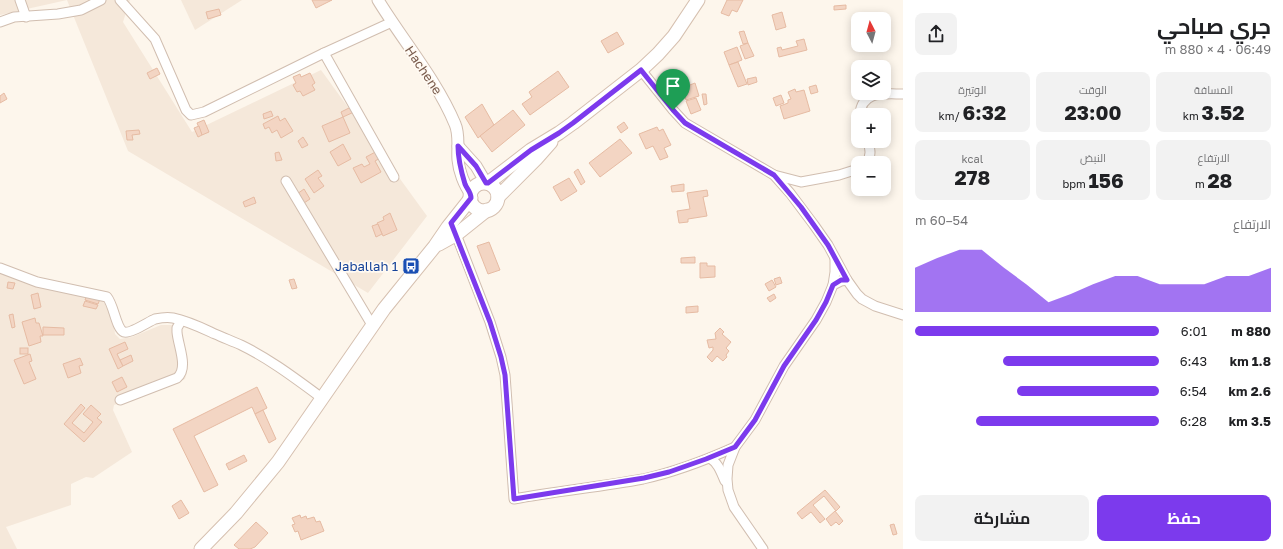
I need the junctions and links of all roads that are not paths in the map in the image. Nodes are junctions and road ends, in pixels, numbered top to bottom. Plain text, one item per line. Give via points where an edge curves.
1 (20, 0) edge
2 (101, 0) edge
3 (120, 0) edge
4 (378, 0) edge
5 (698, 0) edge
6 (26, 17) junction
7 (0, 22) edge
8 (392, 22) junction
9 (324, 53) junction
10 (641, 70) junction
11 (903, 94) edge
12 (861, 108) edge
13 (559, 133) junction
14 (458, 146) junction
15 (851, 171) edge
16 (774, 175) junction
17 (394, 178) dead end
18 (286, 181) dead end
19 (487, 183) junction
20 (471, 196) junction
21 (498, 197) junction
22 (487, 210) junction
23 (454, 228) junction
24 (835, 258) junction
25 (0, 268) edge
26 (847, 280) junction
27 (833, 285) junction
28 (903, 315) edge
29 (181, 320) junction
30 (372, 325) junction
31 (322, 398) junction
32 (120, 400) dead end
33 (735, 447) junction
34 (710, 458) junction
35 (728, 490) junction
36 (201, 549) edge
37 (763, 549) edge

1 - 6 street
2 - 6 street via 81,10
3 - 9 street via 155,39 186,110 191,115 204,112
4 - 8 street, Hachene
5 - 10 main road via 674,36
6 - 7 street via 14,17
8 - 9 street
8 - 14 street, Hachene via 448,106 456,127
9 - 17 street
10 - 13 main road
10 - 16 street via 685,123
11 - 12 street via 869,97 861,104
13 - 19 main road via 531,150
13 - 21 main road
14 - 19 street
14 - 20 street, Hachene via 458,161
15 - 16 street via 801,182
16 - 24 street via 801,207
18 - 30 street
19 - 20 main road via 476,186
19 - 21 main road via 494,186
20 - 22 main road via 472,203 478,209
20 - 23 main road
21 - 22 main road via 495,206
22 - 23 main road
23 - 30 main road via 435,246
23 - 34 street via 490,322 505,375 514,499 644,478
24 - 26 street
24 - 27 street
25 - 29 street via 37,282 107,298 121,329 126,332 159,318
26 - 27 street via 841,280
26 - 28 street via 862,299
27 - 33 street via 816,320 784,366 755,420
29 - 31 street via 240,344
29 - 32 street via 177,328 182,365 180,375
30 - 31 main road
31 - 36 main road via 262,482
33 - 34 street
33 - 35 street via 728,465
34 - 35 street via 719,468
35 - 37 street via 738,514

